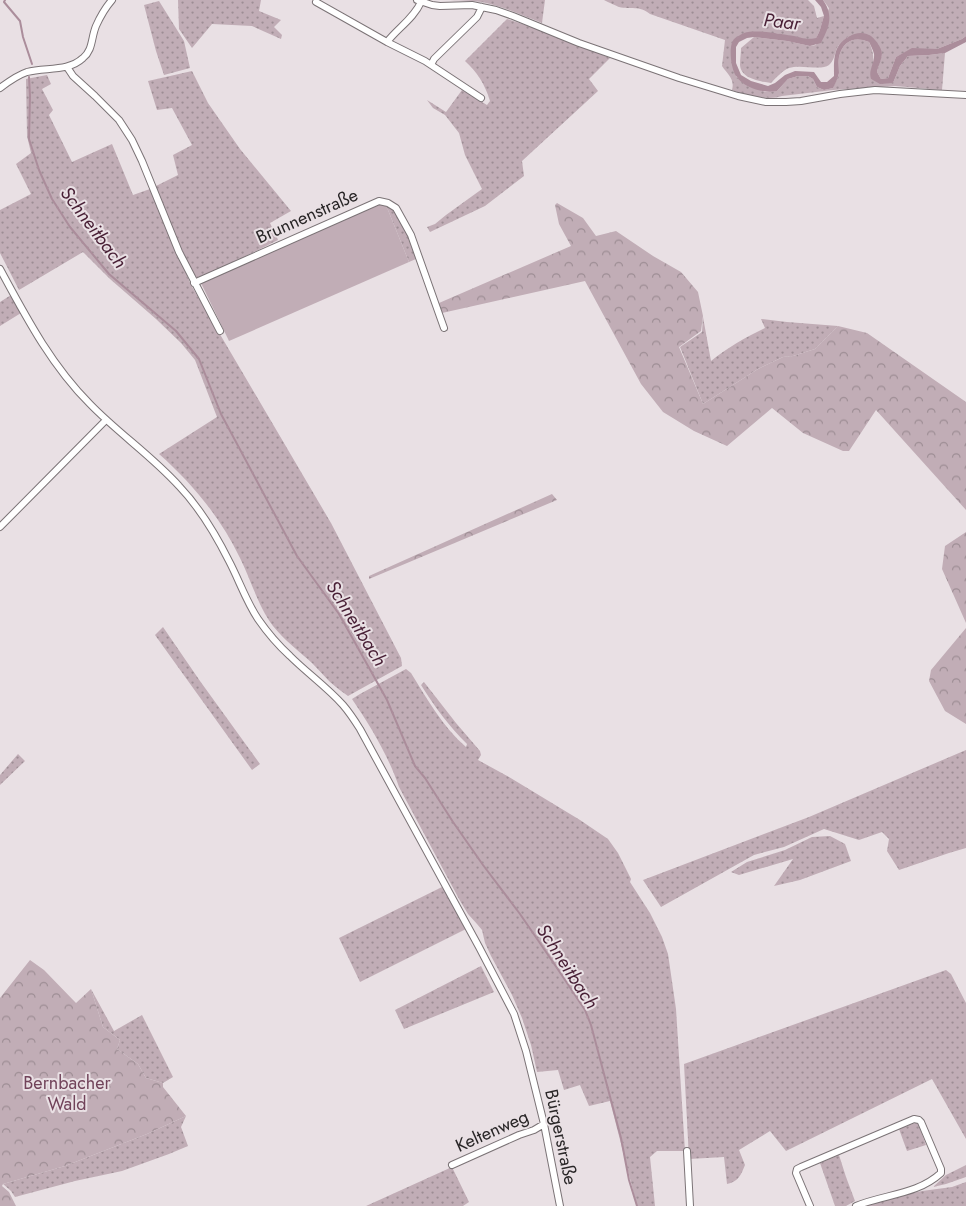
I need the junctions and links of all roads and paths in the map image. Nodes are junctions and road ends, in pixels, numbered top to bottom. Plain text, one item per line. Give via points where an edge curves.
1 (112, 0) edge
2 (419, 1) edge
3 (316, 2) dead end
4 (482, 7) junction
5 (387, 42) junction
6 (431, 65) junction
7 (67, 67) junction
8 (0, 88) edge
9 (966, 95) edge
10 (481, 98) dead end
11 (0, 269) edge
12 (194, 283) junction
13 (444, 328) dead end
14 (220, 331) dead end
15 (106, 420) junction
16 (0, 527) edge
17 (544, 1124) junction
18 (687, 1151) dead end
19 (452, 1165) dead end
20 (560, 1206) edge
21 (690, 1206) edge
22 (810, 1206) edge
23 (856, 1206) edge

1 - 7 street via 95,28 90,49 77,63
2 - 4 street via 440,6
2 - 5 street via 416,11
3 - 5 street
4 - 6 street
4 - 9 street via 671,75 766,102 801,101 874,90
5 - 6 street
6 - 10 street
7 - 8 street via 26,73
7 - 12 street via 72,76 119,120 132,140
11 - 15 street, Bürgerstraße via 54,362
12 - 13 street, Brunnenstraße via 378,201 396,208 411,235
12 - 14 street
15 - 16 street
15 - 17 street, Bürgerstraße via 180,486 212,530 257,618 276,642 342,704 360,729 514,1014
17 - 19 street, Keltenweg
17 - 20 street, Bürgerstraße
18 - 21 street
22 - 23 street via 797,1170 919,1120 942,1173 916,1189

